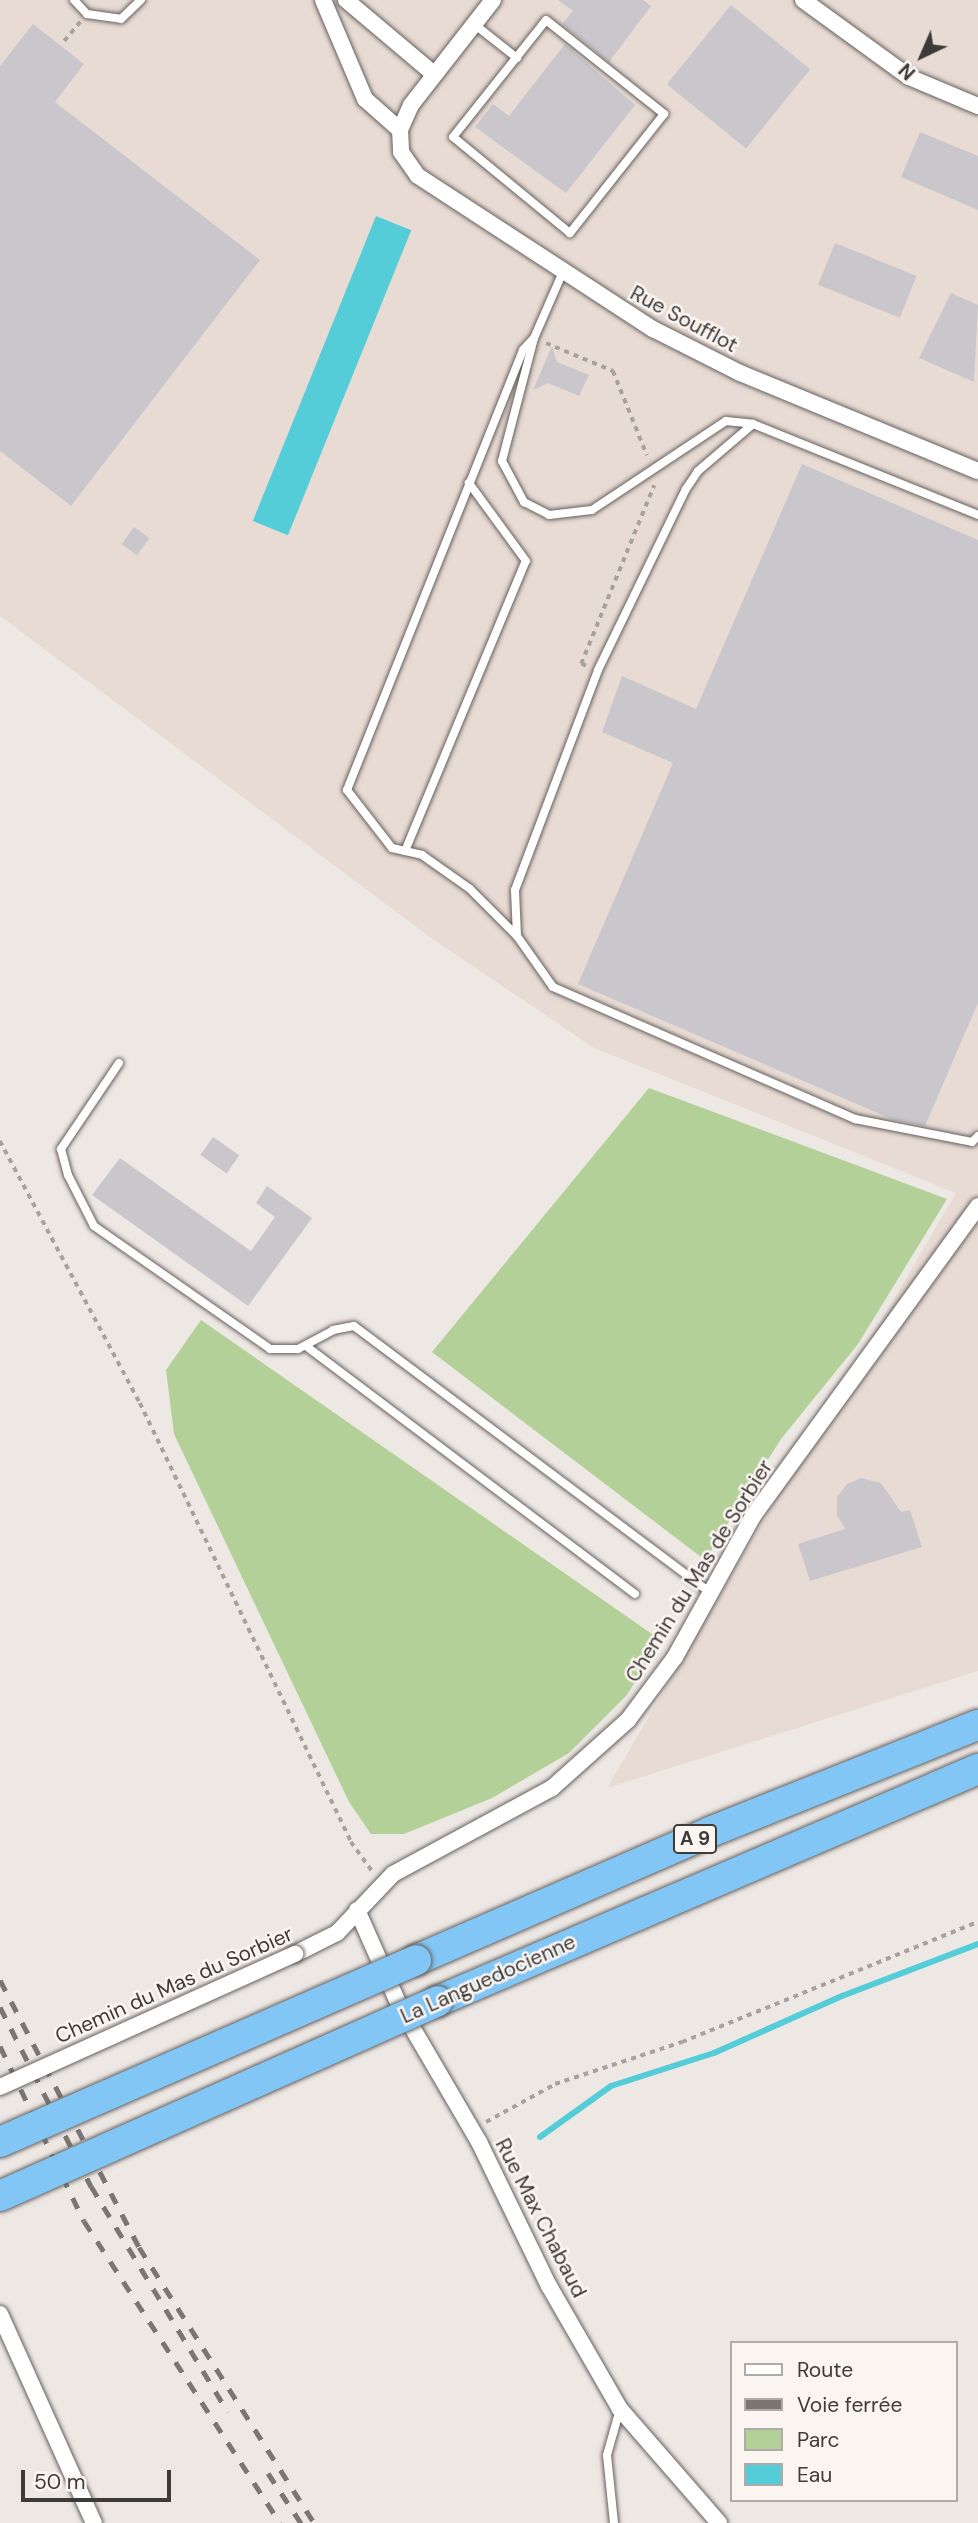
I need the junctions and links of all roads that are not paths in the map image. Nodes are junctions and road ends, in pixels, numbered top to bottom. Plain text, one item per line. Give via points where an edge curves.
1 (74, 0) edge
2 (141, 0) edge
3 (323, 0) edge
4 (346, 0) edge
5 (493, 0) edge
6 (803, 0) edge
7 (474, 24) junction
8 (517, 58) junction
9 (434, 74) junction
10 (978, 106) edge
11 (400, 130) junction
12 (562, 274) junction
13 (534, 338) junction
14 (753, 424) junction
15 (978, 471) edge
16 (469, 483) junction
17 (978, 515) edge
18 (405, 851) junction
19 (517, 936) junction
20 (119, 1063) dead end
21 (975, 1139) edge
22 (978, 1206) edge
23 (306, 1346) junction
24 (710, 1592) junction
25 (635, 1594) dead end
26 (978, 1725) edge
27 (978, 1769) edge
28 (357, 1910) junction
29 (0, 2087) edge
30 (0, 2142) edge
31 (0, 2196) edge
32 (0, 2314) edge
33 (620, 2409) junction
34 (94, 2523) edge
35 (614, 2523) edge
36 (719, 2523) edge

1 - 2 lane via 87,14 121,19
3 - 11 street via 365,99
4 - 9 street
5 - 7 street
6 - 10 street via 909,77
7 - 8 lane
7 - 9 street
8 - 8 lane via 453,138 570,233 664,114 546,20
9 - 11 street
11 - 12 street, Rue Soufflot via 401,152 445,198
12 - 13 lane
12 - 15 street, Rue Soufflot via 740,373
13 - 14 lane via 502,461 524,502 549,515 592,510 726,421
13 - 16 lane via 523,350
14 - 17 lane
14 - 19 lane via 698,471 686,489 598,670 515,890
16 - 18 lane via 526,561
16 - 18 lane via 347,790 392,848
18 - 19 lane via 422,855 470,889
19 - 21 lane via 553,987 855,1119
20 - 23 lane via 61,1149 68,1175 94,1226 270,1349 284,1353
22 - 24 street, Chemin du Mas de Sorbier via 752,1516
23 - 24 lane via 333,1330 354,1326
23 - 25 lane
24 - 28 street, Chemin du Mas de Sorbier via 653,1689 582,1767 501,1818 380,1883
26 - 30 highway, A 9, bridge via 710,1832
27 - 31 highway, La Languedocienne / A 9, bridge
28 - 29 street, Chemin du Mas du Sorbier, bridge via 337,1933 295,1954
28 - 33 street, Rue Max Chabaud via 399,2004 472,2130 549,2286
32 - 34 street
33 - 35 lane via 607,2455
33 - 36 street, Rue Max Chabaud

